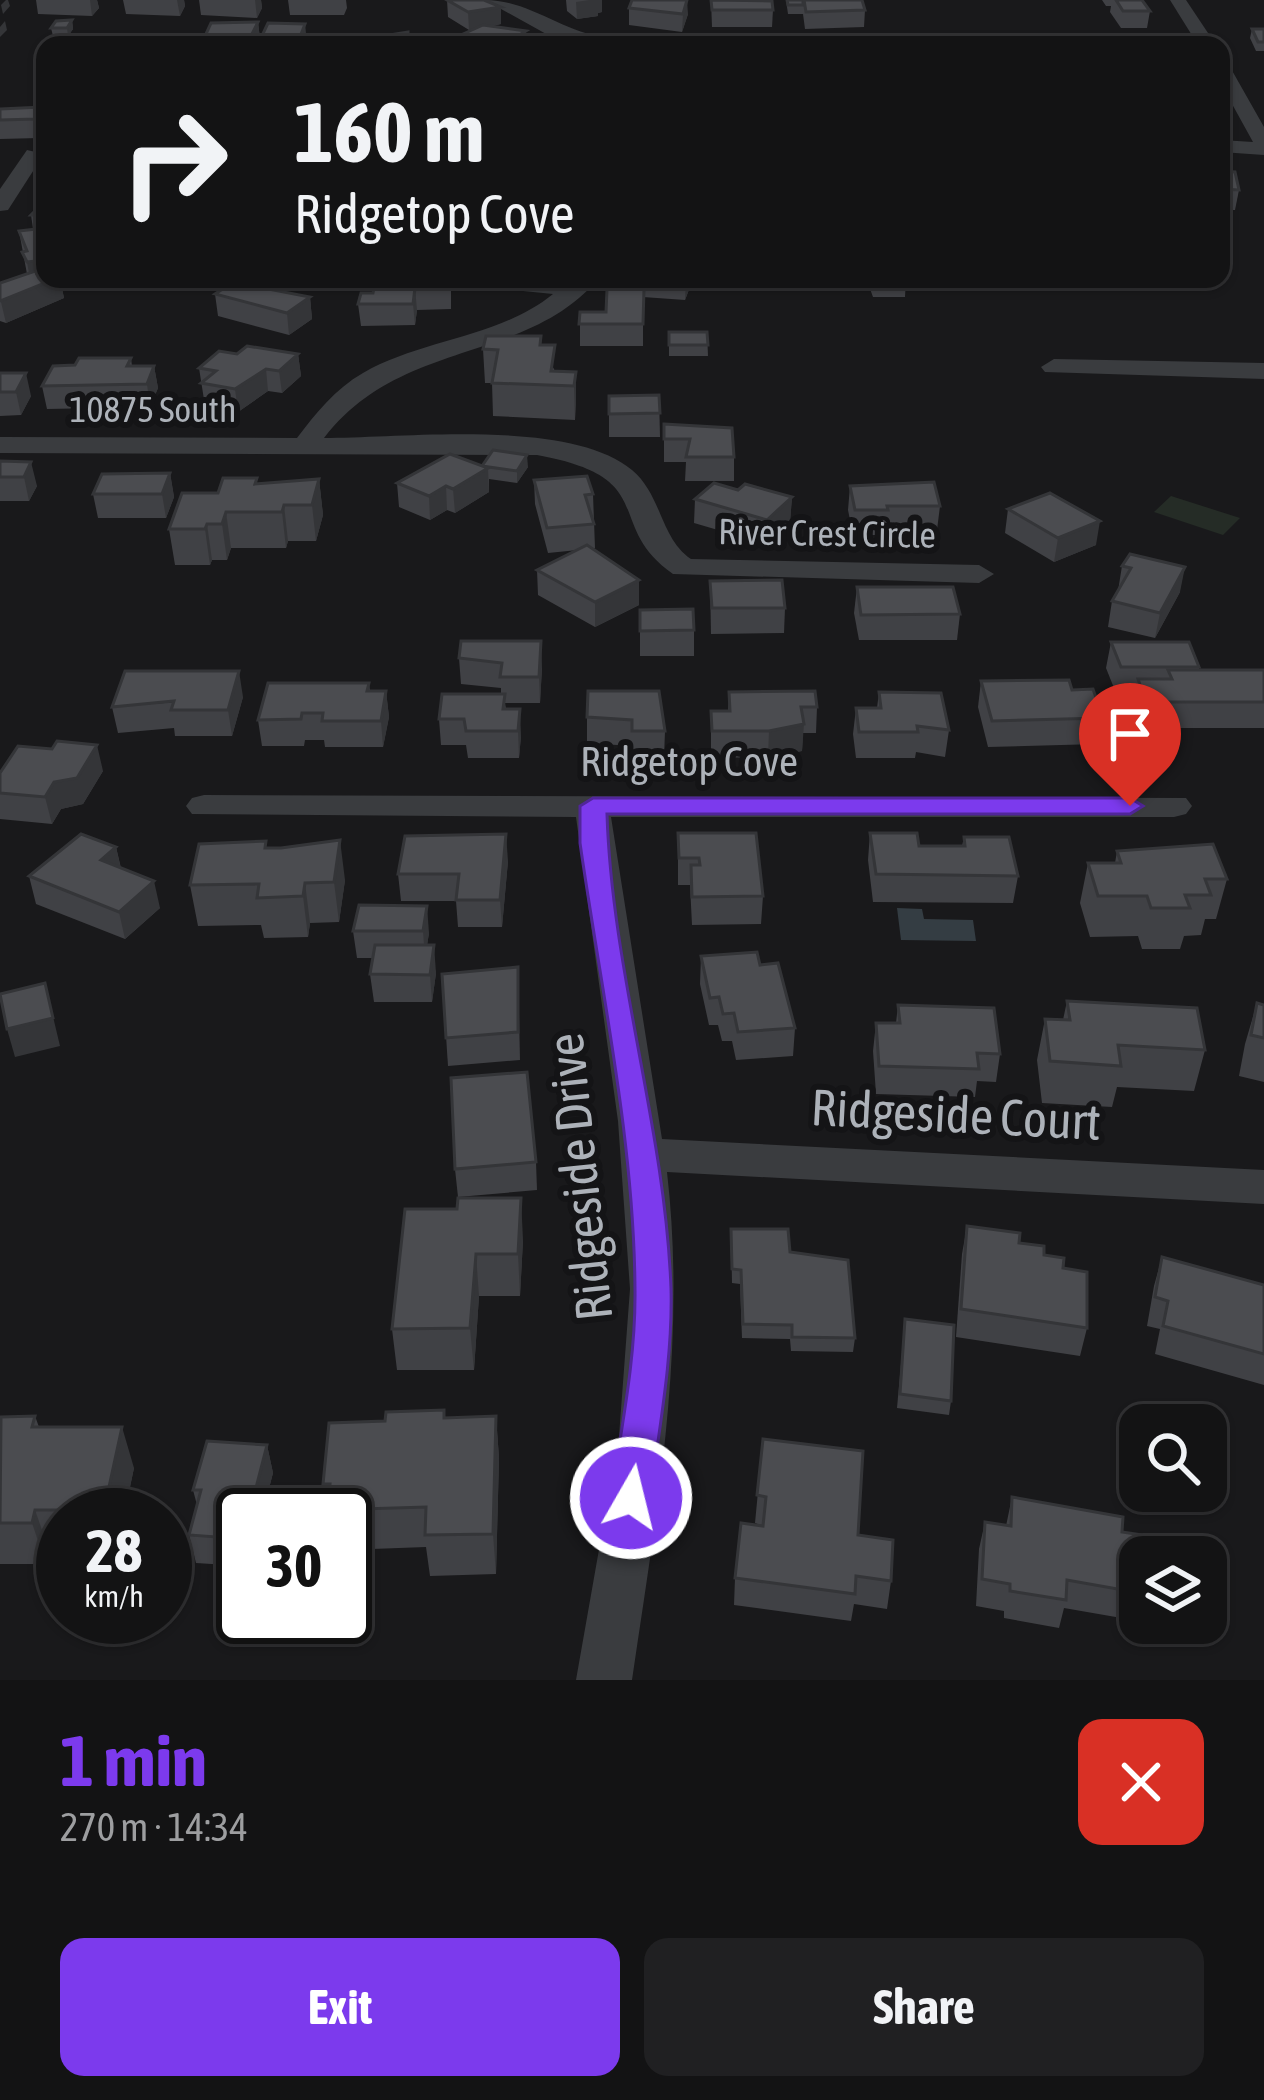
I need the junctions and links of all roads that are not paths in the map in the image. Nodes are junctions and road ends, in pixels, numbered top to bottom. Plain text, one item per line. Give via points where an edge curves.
1 (493, 0) edge
2 (1178, 0) edge
3 (568, 36) edge
4 (1201, 36) edge
5 (1230, 84) edge
6 (1230, 146) edge
7 (1264, 146) edge
8 (36, 153) edge
9 (36, 157) edge
10 (0, 158) edge
11 (0, 206) edge
12 (575, 288) edge
13 (1054, 368) dead end
14 (1264, 370) edge
15 (0, 445) edge
16 (305, 445) junction
17 (979, 574) dead end
18 (204, 806) dead end
19 (593, 806) junction
20 (1174, 806) dead end
21 (641, 1154) junction
22 (1264, 1187) edge
23 (604, 1680) edge

1 - 3 street
2 - 4 street
5 - 7 street
6 - 7 street
8 - 10 street
9 - 11 street
12 - 16 street via 516,325 406,358 360,382
13 - 14 street
15 - 16 street, 10875 South
16 - 17 street, River Crest Circle via 568,452 635,485 658,550 684,568
18 - 19 street, Ridgetop Cove
19 - 20 street, Ridgetop Cove
19 - 21 street, Ridgeside Drive
21 - 22 street, Ridgeside Court
21 - 23 street, Ridgeside Drive via 652,1345

